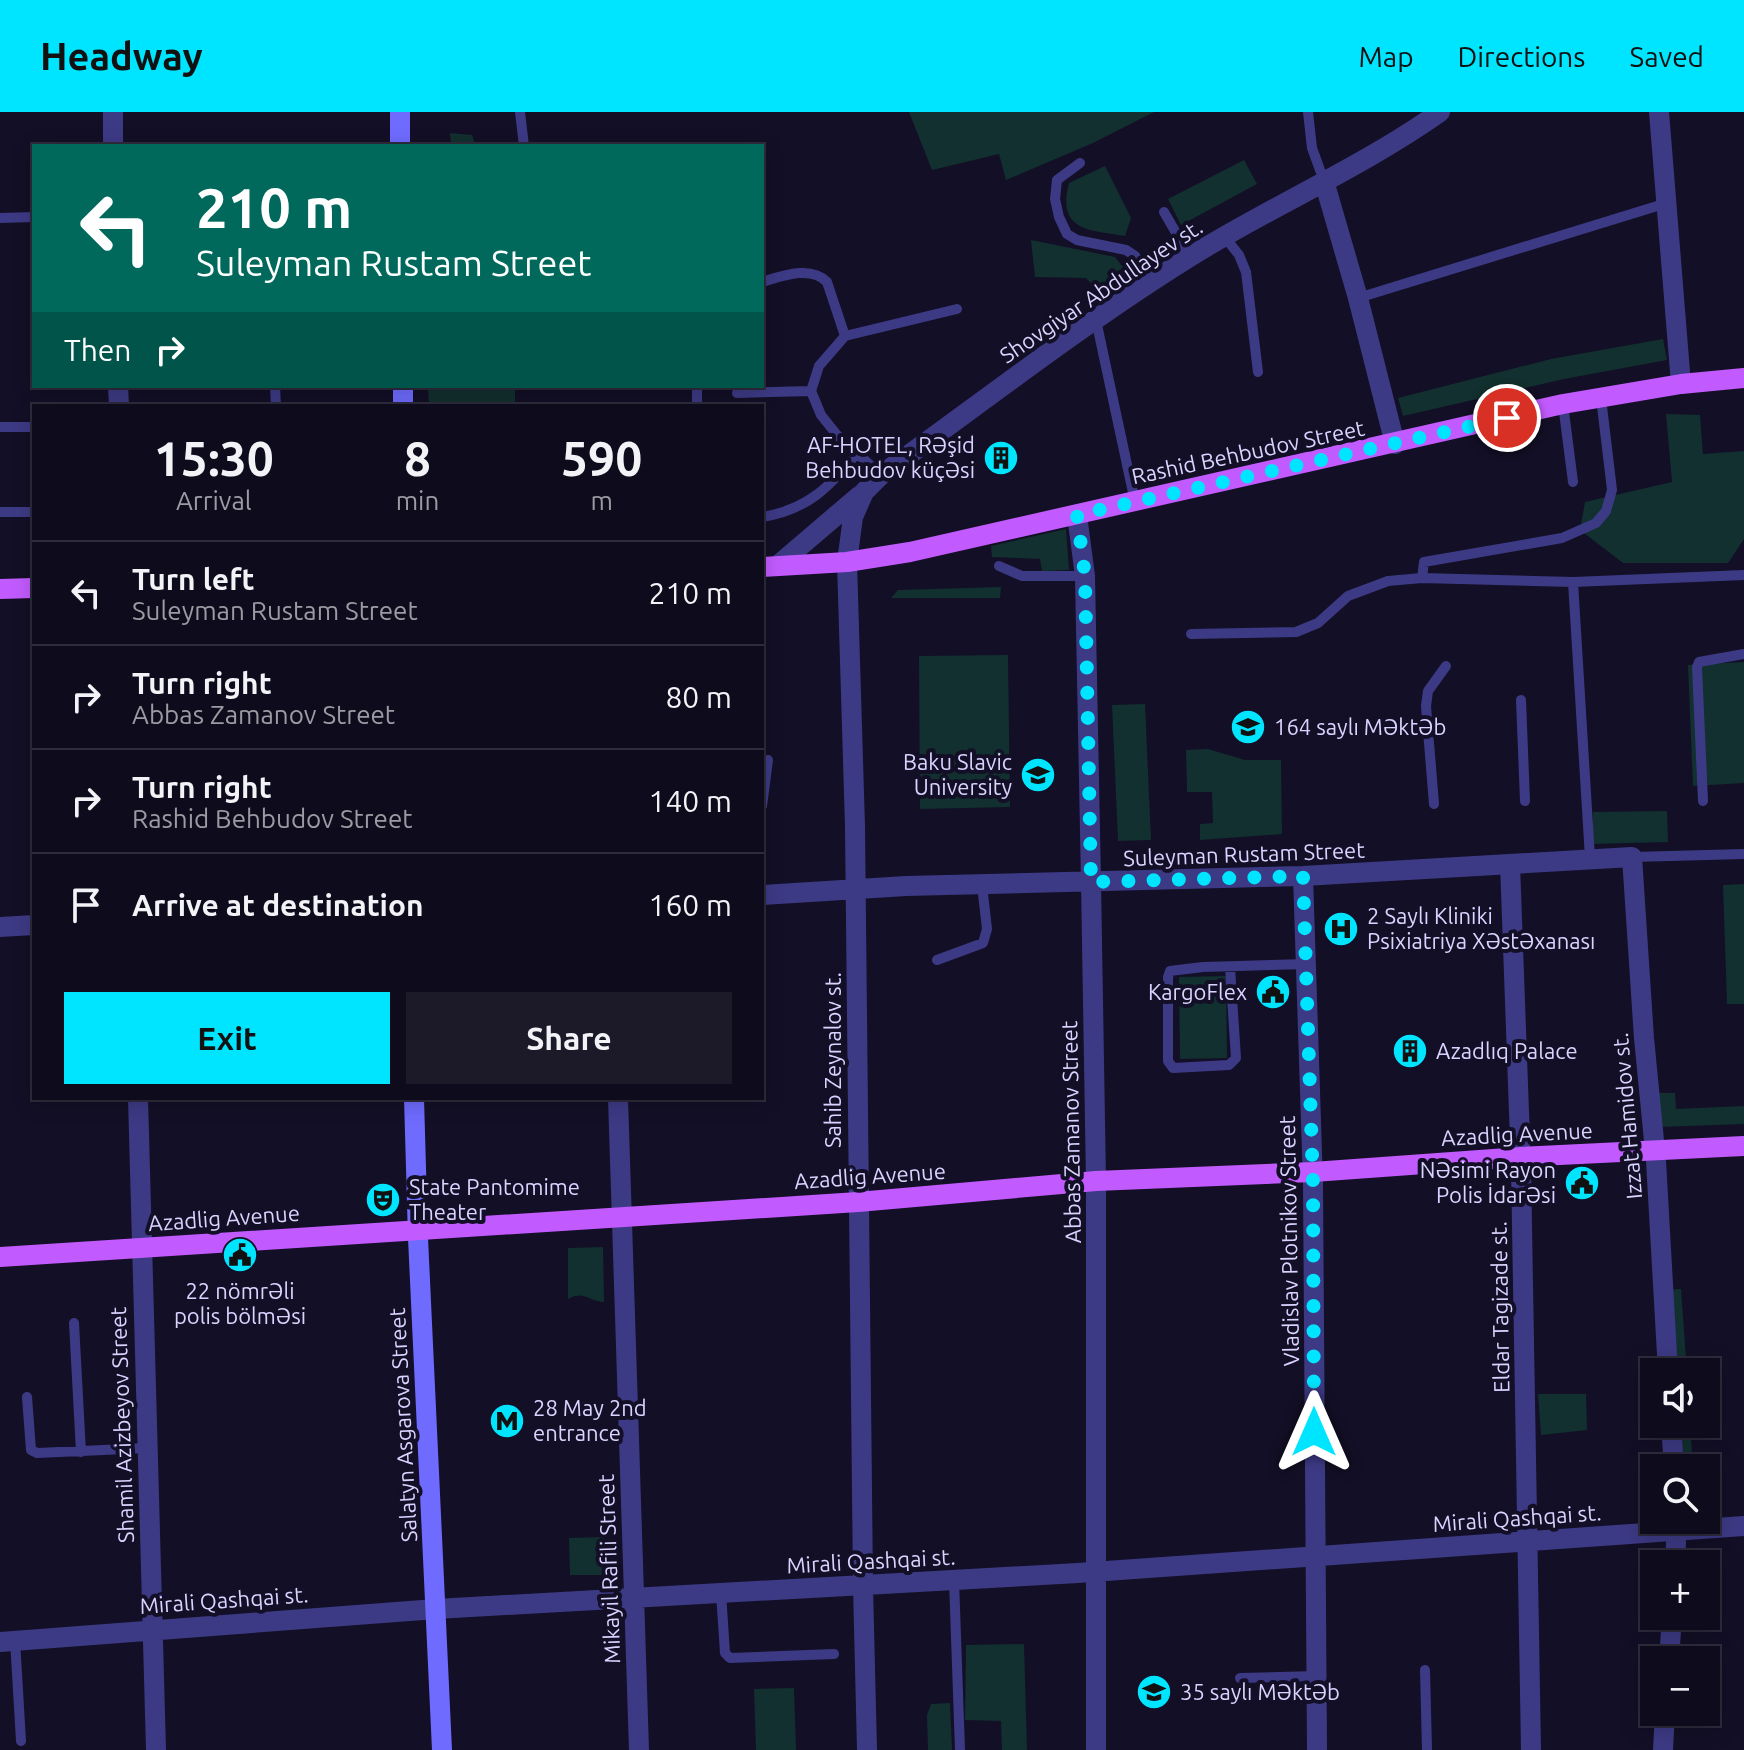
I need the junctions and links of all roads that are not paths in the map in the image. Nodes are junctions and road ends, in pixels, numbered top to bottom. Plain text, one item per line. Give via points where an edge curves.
1 (113, 112) edge
2 (400, 112) edge
3 (520, 112) edge
4 (1308, 112) edge
5 (1440, 112) edge
6 (1659, 112) edge
7 (113, 144) edge
8 (400, 144) edge
9 (524, 144) edge
10 (1080, 163) dead end
11 (1324, 181) junction
12 (1667, 203) junction
13 (1164, 212) dead end
14 (32, 217) edge
15 (0, 218) edge
16 (1224, 236) junction
17 (1190, 257) junction
18 (1153, 281) junction
19 (764, 282) edge
20 (1358, 298) junction
21 (957, 309) dead end
22 (1096, 320) junction
23 (845, 336) junction
24 (1258, 372) dead end
25 (1744, 378) edge
26 (1681, 384) junction
27 (811, 391) junction
28 (737, 393) dead end
29 (1601, 398) junction
30 (1563, 404) junction
31 (0, 427) edge
32 (32, 427) edge
33 (1395, 444) junction
34 (857, 453) junction
35 (881, 475) junction
36 (1573, 482) dead end
37 (864, 492) junction
38 (1135, 502) junction
39 (0, 512) edge
40 (32, 512) edge
41 (1077, 515) junction
42 (764, 516) edge
43 (847, 562) junction
44 (769, 566) edge
45 (999, 566) dead end
46 (1744, 575) edge
47 (1085, 576) junction
48 (1422, 578) junction
49 (1573, 582) junction
50 (32, 588) edge
51 (0, 589) edge
52 (1191, 634) dead end
53 (1744, 654) edge
54 (1446, 666) dead end
55 (1521, 700) dead end
56 (768, 760) dead end
57 (764, 791) edge
58 (1525, 801) dead end
59 (1703, 801) dead end
60 (1434, 804) dead end
61 (1744, 854) edge
62 (1632, 857) junction
63 (1590, 858) junction
64 (1510, 864) junction
65 (1303, 876) junction
66 (1091, 882) junction
67 (982, 885) junction
68 (856, 889) junction
69 (764, 895) edge
70 (32, 925) edge
71 (0, 927) edge
72 (937, 960) dead end
73 (1308, 964) junction
74 (1230, 967) junction
75 (138, 1100) edge
76 (414, 1100) edge
77 (618, 1100) edge
78 (1744, 1146) edge
79 (1653, 1151) junction
80 (1521, 1157) junction
81 (1313, 1172) junction
82 (1096, 1181) junction
83 (858, 1202) junction
84 (620, 1218) junction
85 (417, 1229) junction
86 (141, 1248) junction
87 (0, 1257) edge
88 (74, 1323) dead end
89 (1667, 1358) edge
90 (27, 1397) dead end
91 (147, 1448) junction
92 (81, 1452) junction
93 (1720, 1526) edge
94 (1744, 1526) edge
95 (1640, 1529) edge
96 (1528, 1542) junction
97 (1315, 1556) junction
98 (1097, 1572) junction
99 (954, 1580) junction
100 (863, 1586) junction
101 (721, 1593) junction
102 (634, 1598) junction
103 (436, 1609) junction
104 (152, 1629) junction
105 (8, 1641) edge
106 (834, 1654) dead end
107 (1425, 1670) dead end
108 (1316, 1676) junction
109 (1240, 1678) dead end
110 (1664, 1726) edge
111 (21, 1741) dead end
112 (156, 1750) edge
113 (442, 1750) edge
114 (639, 1750) edge
115 (867, 1750) edge
116 (960, 1750) edge
117 (1096, 1750) edge
118 (1317, 1750) edge
119 (1427, 1750) edge
120 (1531, 1750) edge
121 (1663, 1750) edge

1 - 7 street
2 - 8 main road
3 - 9 lane
4 - 11 lane via 1312,148
5 - 11 street, Shovgiyar Abdullayev st.
6 - 12 street
10 - 18 lane via 1057,180 1055,199 1067,234 1126,250
11 - 16 street, Shovgiyar Abdullayev st.
11 - 20 street
12 - 20 lane
12 - 26 street
13 - 17 lane
14 - 15 lane
16 - 17 street, Shovgiyar Abdullayev st.
16 - 24 lane via 1246,272
17 - 18 street, Shovgiyar Abdullayev st.
18 - 22 street, Shovgiyar Abdullayev st.
19 - 23 lane via 810,272 821,275
20 - 33 street
21 - 23 lane
22 - 35 street, Shovgiyar Abdullayev st.
22 - 38 lane
23 - 27 lane via 819,366
25 - 26 main road, Rashid Behbudov Street
26 - 29 main road, Rashid Behbudov Street
27 - 28 lane
27 - 34 lane via 821,415
29 - 30 main road, Rashid Behbudov Street
29 - 48 lane via 1612,490 1596,523 1562,538 1432,559 1424,562
30 - 33 main road, Rashid Behbudov Street
30 - 36 lane
31 - 32 lane
33 - 38 main road, Rashid Behbudov Street
34 - 35 lane
34 - 42 lane via 809,502
35 - 37 street, Shovgiyar Abdullayev st.
37 - 43 street, Shovgiyar Abdullayev st. via 853,517
37 - 44 street
38 - 41 main road, Rashid Behbudov Street
39 - 40 lane
41 - 43 main road, Rashid Behbudov Street
41 - 47 street, Abbas Zamanov Street
43 - 44 main road, Rashid Behbudov Street
43 - 68 street, Sahib Zeynalov st.
45 - 47 lane via 1022,576
46 - 49 lane
47 - 66 street, Abbas Zamanov Street
48 - 49 lane
48 - 52 lane via 1388,581 1348,596 1318,623 1296,632
49 - 63 lane
50 - 51 main road
53 - 59 lane via 1705,659 1697,667
54 - 60 lane via 1428,691 1426,706
55 - 58 lane
56 - 57 lane
61 - 62 lane
62 - 63 street, Suleyman Rustam Street
62 - 79 street, Izzat Hamidov st.
63 - 64 street, Suleyman Rustam Street
64 - 65 street, Suleyman Rustam Street
64 - 80 street, Eldar Tagizade st.
65 - 66 street, Suleyman Rustam Street
65 - 73 street, Vladislav Plotnikov Street
66 - 67 street, Suleyman Rustam Street
66 - 82 street, Abbas Zamanov Street
67 - 68 street, Suleyman Rustam Street
67 - 72 lane via 987,929 983,943
68 - 69 street, Suleyman Rustam Street
68 - 83 street, Sahib Zeynalov st.
70 - 71 street
73 - 74 lane
73 - 81 street, Vladislav Plotnikov Street
74 - 74 lane via 1170,971 1168,1061 1173,1068 1234,1063
75 - 86 street, Shamil Azizbeyov Street
76 - 85 main road, Salatyn Asgarova Street
77 - 84 street, Mikayil Rafili Street
78 - 79 main road, Azadlig Avenue
79 - 80 main road, Azadlig Avenue
79 - 89 street, Izzat Hamidov st.
80 - 81 main road, Azadlig Avenue
80 - 96 street, Eldar Tagizade st.
81 - 82 main road, Azadlig Avenue
81 - 97 street, Vladislav Plotnikov Street
82 - 83 main road, Azadlig Avenue
82 - 98 street, Abbas Zamanov Street
83 - 84 main road, Azadlig Avenue
83 - 100 street, Sahib Zeynalov st.
84 - 85 main road, Azadlig Avenue
84 - 102 street, Mikayil Rafili Street
85 - 86 main road, Azadlig Avenue
85 - 103 main road, Salatyn Asgarova Street
86 - 87 main road, Azadlig Avenue
86 - 91 street, Shamil Azizbeyov Street
88 - 92 lane
90 - 92 lane via 31,1450
91 - 92 lane
91 - 104 street, Shamil Azizbeyov Street
93 - 94 street, Mirali Qashqai st.
95 - 96 street, Mirali Qashqai st.
96 - 97 street, Mirali Qashqai st.
96 - 120 street, Eldar Tagizade st.
97 - 98 street, Mirali Qashqai st.
97 - 108 street, Vladislav Plotnikov Street
98 - 99 street, Mirali Qashqai st.
98 - 117 street, Abbas Zamanov Street
99 - 100 street, Mirali Qashqai st.
99 - 116 lane
100 - 101 street, Mirali Qashqai st.
100 - 115 street, Sahib Zeynalov st.
101 - 102 street, Mirali Qashqai st.
101 - 106 lane via 725,1653 730,1658
102 - 103 street, Mirali Qashqai st.
102 - 114 street, Mikayil Rafili Street
103 - 104 street, Mirali Qashqai st.
103 - 113 main road, Salatyn Asgarova Street
104 - 105 street, Mirali Qashqai st.
104 - 112 street, Shamil Azizbeyov Street
105 - 111 lane
107 - 119 lane
108 - 109 lane
108 - 118 street, Vladislav Plotnikov Street
110 - 121 street

